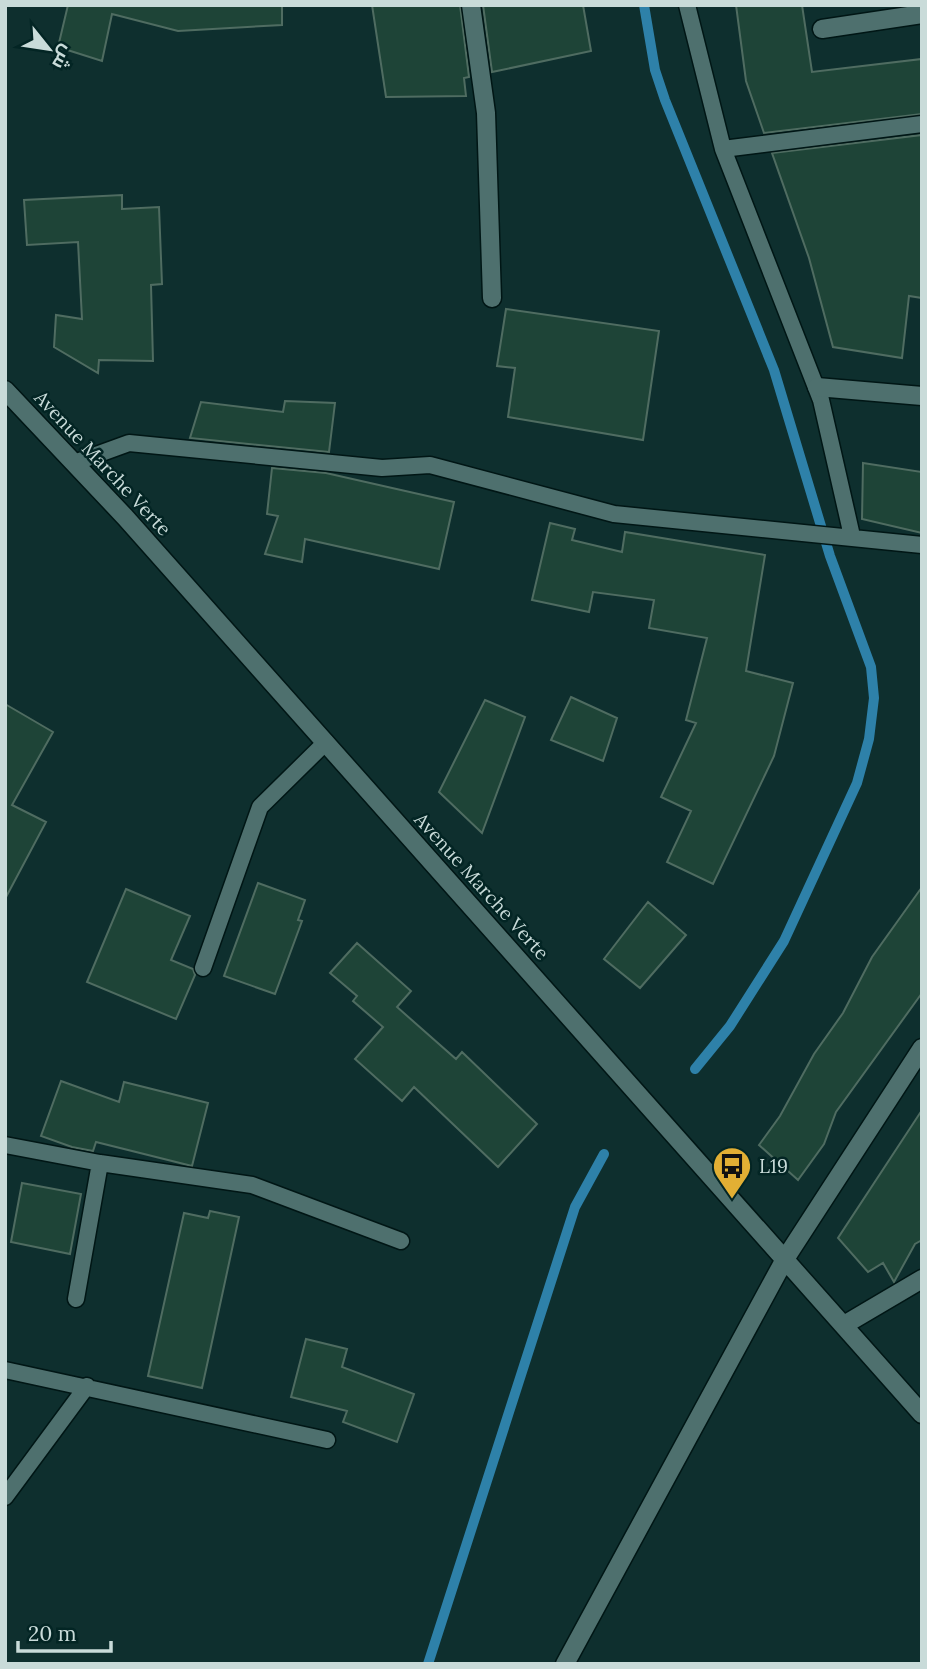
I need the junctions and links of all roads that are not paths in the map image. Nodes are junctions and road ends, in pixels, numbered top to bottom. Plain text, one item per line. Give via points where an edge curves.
1 (471, 5) edge
2 (687, 5) edge
3 (922, 14) edge
4 (822, 29) dead end
5 (922, 124) edge
6 (723, 149) junction
7 (492, 298) dead end
8 (817, 387) junction
9 (5, 390) edge
10 (922, 396) edge
11 (74, 463) junction
12 (847, 536) junction
13 (922, 545) edge
14 (326, 743) junction
15 (203, 968) dead end
16 (922, 1048) edge
17 (5, 1146) edge
18 (100, 1163) junction
19 (401, 1241) dead end
20 (785, 1259) junction
21 (922, 1279) edge
22 (76, 1299) dead end
23 (844, 1325) junction
24 (5, 1370) edge
25 (87, 1385) junction
26 (922, 1414) edge
27 (327, 1440) dead end
28 (5, 1497) edge
29 (565, 1664) edge

1 - 7 street via 486,113
2 - 6 lane
3 - 4 street
5 - 6 lane
6 - 8 lane
8 - 10 street
8 - 12 lane
9 - 11 street, Avenue Marche Verte
11 - 12 lane via 129,443 382,468 430,465 614,514
11 - 14 street, Avenue Marche Verte
12 - 13 lane
14 - 15 lane via 260,807
14 - 20 street, Avenue Marche Verte
16 - 20 street
17 - 18 lane
18 - 19 lane via 252,1185
18 - 22 lane
20 - 23 street, Avenue Marche Verte
20 - 29 street
21 - 23 street
23 - 26 street, Avenue Marche Verte
24 - 25 lane
25 - 27 lane
25 - 28 lane

